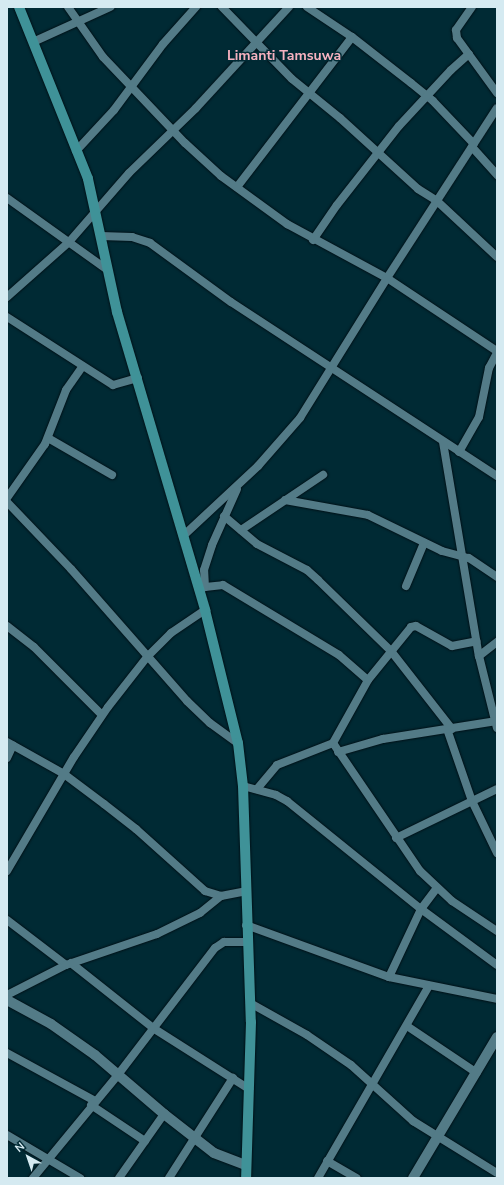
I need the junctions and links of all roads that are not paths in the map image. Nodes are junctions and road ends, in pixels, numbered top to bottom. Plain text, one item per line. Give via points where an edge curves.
1 (19, 7) edge
2 (68, 7) edge
3 (110, 7) edge
4 (196, 7) edge
5 (222, 7) edge
6 (289, 7) edge
7 (307, 7) edge
8 (472, 7) edge
9 (78, 21) junction
10 (352, 37) junction
11 (33, 42) junction
12 (256, 42) junction
13 (469, 54) junction
14 (132, 87) junction
15 (497, 93) edge
16 (309, 94) junction
17 (426, 95) junction
18 (497, 108) edge
19 (174, 130) junction
20 (473, 146) junction
21 (76, 151) junction
22 (378, 151) junction
23 (497, 175) edge
24 (237, 187) junction
25 (7, 198) edge
26 (438, 201) junction
27 (95, 210) junction
28 (101, 236) junction
29 (314, 240) junction
30 (69, 242) junction
31 (497, 257) edge
32 (106, 269) junction
33 (387, 278) junction
34 (7, 297) edge
35 (7, 317) edge
36 (497, 352) edge
37 (83, 366) junction
38 (332, 369) junction
39 (138, 378) junction
40 (48, 438) junction
41 (443, 442) junction
42 (459, 452) junction
43 (112, 475) dead end
44 (323, 475) dead end
45 (497, 476) edge
46 (239, 484) junction
47 (7, 498) edge
48 (285, 500) junction
49 (7, 502) edge
50 (224, 516) junction
51 (241, 530) junction
52 (183, 536) junction
53 (424, 543) junction
54 (461, 558) junction
55 (497, 576) edge
56 (406, 586) dead end
57 (202, 588) junction
58 (205, 610) junction
59 (7, 626) edge
60 (477, 641) junction
61 (497, 642) edge
62 (391, 651) junction
63 (479, 656) junction
64 (147, 657) junction
65 (368, 680) junction
66 (102, 715) junction
67 (496, 724) edge
68 (449, 729) junction
69 (10, 743) edge
70 (238, 743) junction
71 (333, 743) junction
72 (338, 752) junction
73 (7, 758) edge
74 (64, 774) junction
75 (243, 786) junction
76 (257, 789) junction
77 (497, 789) edge
78 (472, 802) junction
79 (396, 838) junction
80 (497, 853) edge
81 (7, 871) edge
82 (437, 888) junction
83 (246, 891) junction
84 (221, 896) junction
85 (421, 909) junction
86 (7, 920) edge
87 (246, 925) junction
88 (497, 931) edge
89 (246, 942) junction
90 (68, 964) junction
91 (497, 965) edge
92 (390, 977) junction
93 (429, 986) junction
94 (7, 995) edge
95 (497, 998) edge
96 (7, 1000) edge
97 (250, 1003) junction
98 (407, 1026) junction
99 (153, 1028) junction
100 (497, 1038) edge
101 (7, 1054) edge
102 (478, 1073) junction
103 (117, 1076) junction
104 (233, 1078) junction
105 (373, 1086) junction
106 (249, 1089) junction
107 (93, 1103) junction
108 (164, 1114) junction
109 (7, 1135) edge
110 (437, 1137) junction
111 (193, 1138) junction
112 (145, 1141) junction
113 (48, 1158) junction
114 (327, 1161) junction
115 (246, 1165) junction
116 (497, 1173) edge
117 (33, 1178) edge
118 (80, 1178) edge
119 (119, 1178) edge
120 (169, 1178) edge
121 (246, 1178) edge
122 (318, 1178) edge
123 (356, 1178) edge
124 (413, 1178) edge

1 - 11 main road
2 - 9 street
3 - 9 street
4 - 14 street
5 - 12 street
6 - 12 street
7 - 10 street
8 - 13 street via 456,30 457,38
9 - 11 street
9 - 14 street via 103,57
10 - 16 street
10 - 17 street
11 - 21 main road
12 - 16 street
12 - 19 street
13 - 15 street
13 - 17 street
14 - 19 street
14 - 21 street
16 - 22 street
16 - 24 street
17 - 20 street
17 - 22 street
18 - 20 street
19 - 24 street via 221,176
19 - 27 street
20 - 23 street
20 - 26 street
21 - 27 main road via 88,179
22 - 26 street via 418,189
22 - 29 street
24 - 29 street via 273,215
25 - 30 street
26 - 31 street
26 - 33 street
27 - 28 main road
27 - 30 street
28 - 32 main road
28 - 38 street via 132,237 150,243 231,302
29 - 33 street
30 - 32 street
30 - 34 street
32 - 39 main road
33 - 36 street
33 - 38 street
35 - 37 street
36 - 42 street via 489,368 479,417
37 - 39 street via 114,385
37 - 40 street via 66,390
38 - 41 street
38 - 46 street via 300,418
39 - 52 main road
40 - 43 street
40 - 47 street
41 - 42 street
41 - 54 street
42 - 45 street
44 - 48 street
46 - 50 street
46 - 52 street
48 - 51 street
48 - 53 street via 368,515
49 - 64 street via 71,569
50 - 51 street
50 - 57 street via 204,570
51 - 62 street via 257,544 307,570
52 - 57 main road
53 - 54 street
53 - 56 street
54 - 55 street via 469,558
54 - 60 street
57 - 58 main road
57 - 65 street via 223,584 339,655
58 - 64 street via 171,633
58 - 70 main road
59 - 66 street via 34,647
60 - 62 street via 452,646 416,626 411,627
60 - 63 street
61 - 63 street
62 - 65 street
62 - 68 street
63 - 67 street
64 - 66 street
64 - 70 street via 204,718
65 - 71 street
66 - 74 street
67 - 68 street
68 - 72 street via 358,744
68 - 78 street
69 - 73 street
69 - 74 street
70 - 75 main road
71 - 72 street
71 - 76 street via 277,765
72 - 79 street
74 - 81 street
74 - 84 street via 136,829 200,886
75 - 76 street
75 - 83 main road
76 - 85 street via 287,801
77 - 78 street
78 - 79 street
78 - 80 street
79 - 82 street via 420,871
82 - 85 street
82 - 88 street
83 - 84 street
83 - 87 main road
84 - 90 street via 200,913 157,934
85 - 91 street
85 - 92 street
86 - 90 street
87 - 89 main road
87 - 92 street
89 - 97 main road
89 - 99 street via 224,942 215,948
90 - 94 street
90 - 99 street
92 - 93 street
93 - 95 street
93 - 98 street
96 - 103 street via 51,1024 96,1054
97 - 105 street via 307,1035 351,1066
97 - 106 main road
98 - 102 street
98 - 105 street
99 - 103 street
99 - 104 street
100 - 102 street
101 - 107 street
102 - 110 street
103 - 107 street
103 - 108 street
104 - 106 street
104 - 111 street
105 - 110 street
105 - 114 street
106 - 115 main road
107 - 112 street
107 - 113 street
108 - 111 street
108 - 112 street
109 - 113 street
110 - 116 street
110 - 124 street
111 - 115 street via 214,1153
111 - 120 street
112 - 119 street
113 - 117 street
113 - 118 street
114 - 122 street
114 - 123 street
115 - 121 main road

